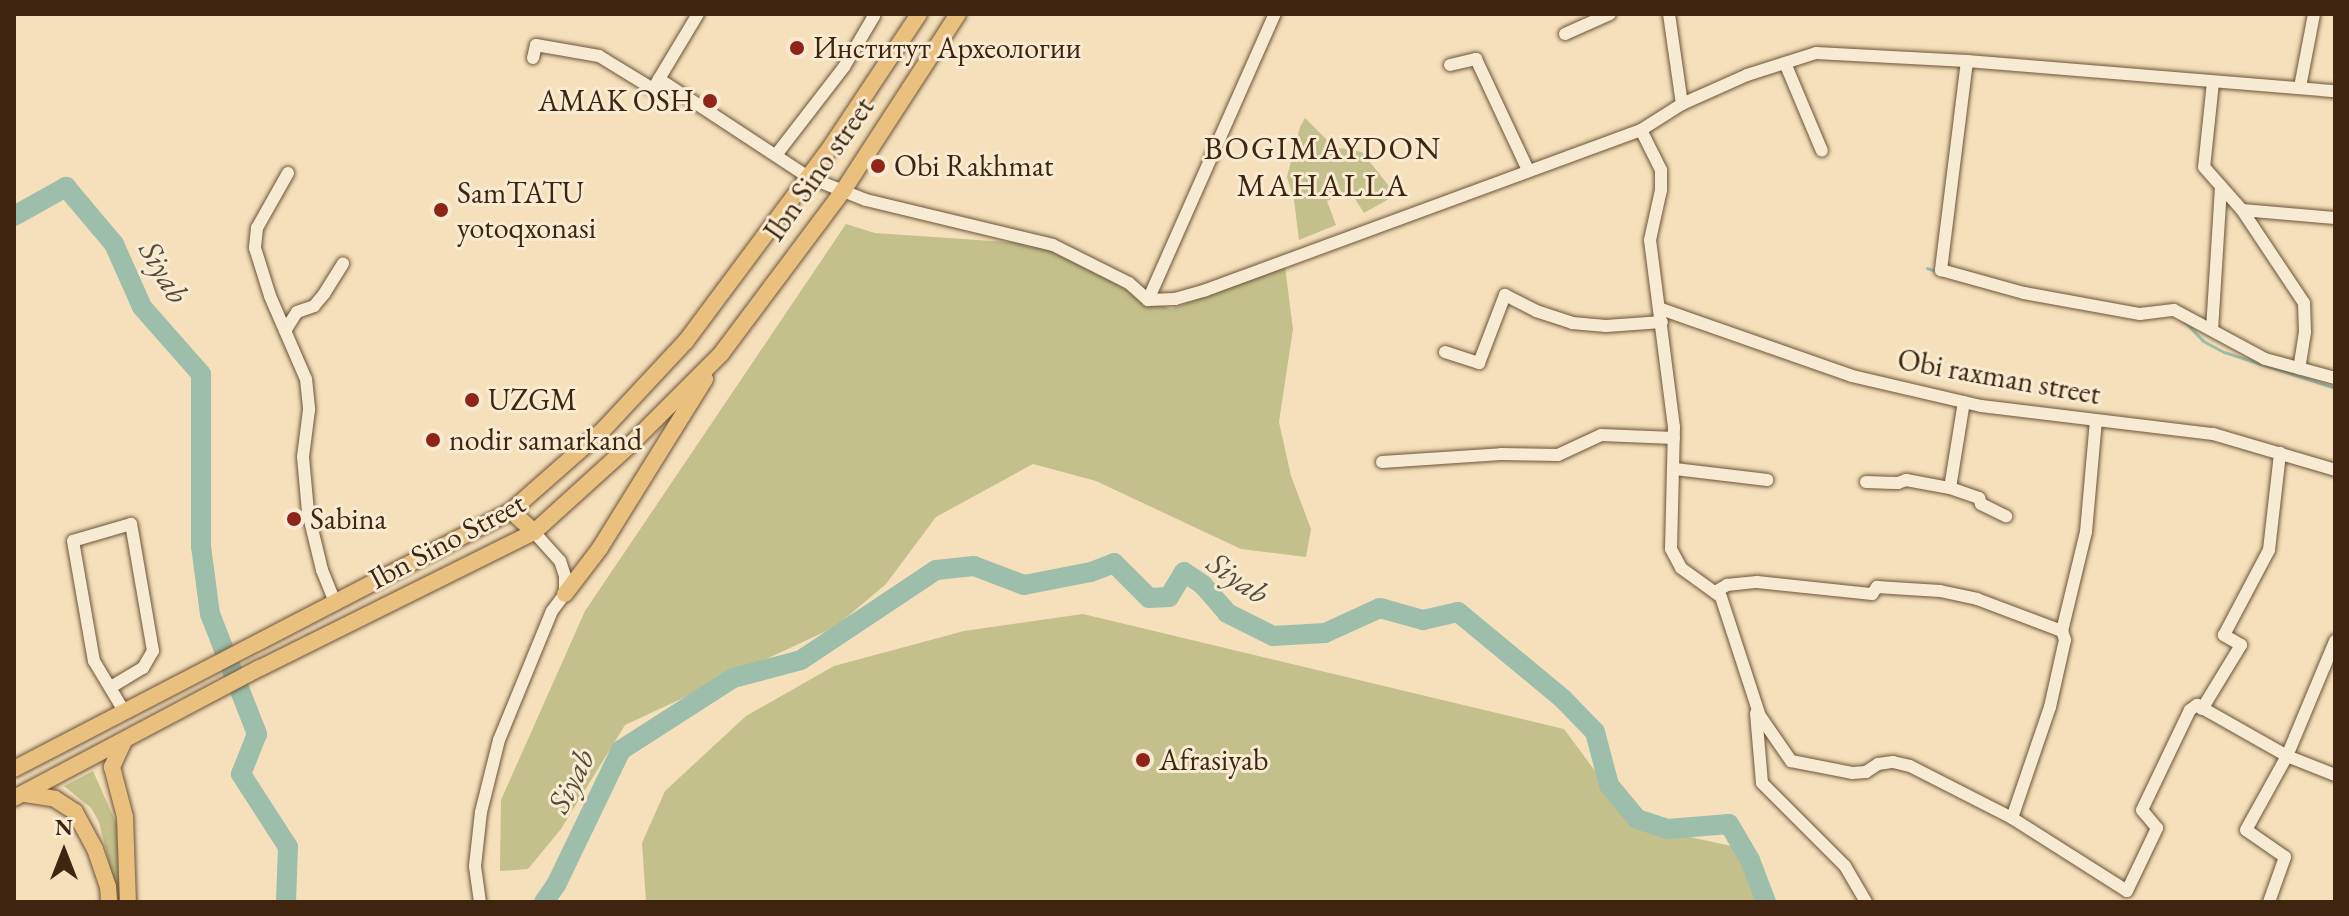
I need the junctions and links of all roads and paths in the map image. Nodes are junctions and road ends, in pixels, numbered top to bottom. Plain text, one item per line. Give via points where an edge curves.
1 (698, 14) edge
2 (872, 14) edge
3 (919, 14) edge
4 (958, 14) edge
5 (1275, 14) edge
6 (1610, 14) edge
7 (1669, 14) edge
8 (2314, 14) edge
9 (1565, 34) dead end
10 (533, 58) dead end
11 (1967, 61) junction
12 (1785, 63) junction
13 (1450, 65) dead end
14 (659, 79) junction
15 (2213, 82) junction
16 (2300, 87) junction
17 (2335, 91) edge
18 (1682, 104) junction
19 (1641, 130) junction
20 (1822, 151) dead end
21 (776, 155) junction
22 (1528, 170) junction
23 (288, 173) dead end
24 (808, 177) junction
25 (2221, 188) junction
26 (843, 191) junction
27 (2242, 210) junction
28 (2335, 218) edge
29 (343, 263) dead end
30 (1148, 300) junction
31 (1662, 316) junction
32 (2212, 330) junction
33 (285, 331) junction
34 (1445, 352) dead end
35 (721, 354) junction
36 (2299, 369) junction
37 (2335, 378) edge
38 (1964, 402) junction
39 (2096, 420) junction
40 (1674, 438) junction
41 (2280, 453) junction
42 (1382, 462) dead end
43 (1675, 469) junction
44 (2335, 470) edge
45 (1767, 480) dead end
46 (1866, 482) dead end
47 (1950, 488) junction
48 (511, 511) junction
49 (2006, 516) dead end
50 (534, 532) junction
51 (1717, 591) junction
52 (565, 594) junction
53 (335, 602) junction
54 (2062, 631) junction
55 (2335, 641) edge
56 (111, 687) junction
57 (1755, 703) junction
58 (2202, 709) junction
59 (124, 711) junction
60 (124, 741) junction
61 (2287, 756) junction
62 (14, 769) edge
63 (2335, 775) edge
64 (19, 796) edge
65 (2012, 818) junction
66 (2274, 901) edge
67 (109, 902) edge
68 (128, 902) edge
69 (480, 902) edge
70 (1866, 902) edge

1 - 14 street
2 - 21 street via 844,67
3 - 24 main road, Ibn Sino street
4 - 26 main road, Ibn Sino street
5 - 30 street
6 - 9 street
7 - 18 street
8 - 16 street
10 - 14 street via 536,45 599,56 653,89
11 - 12 street via 1816,53
11 - 15 street
11 - 32 street via 1941,270 2024,293 2140,314 2174,310
12 - 18 street
12 - 20 street
13 - 22 street via 1476,59
14 - 21 street
15 - 16 street
15 - 25 street via 2204,167
16 - 17 street
18 - 19 street
19 - 22 street
19 - 31 street via 1661,170 1650,240
21 - 24 street
22 - 30 street via 1206,290
23 - 33 street via 257,228 255,248
24 - 26 street
24 - 48 main road, Ibn Sino Street via 686,341 603,430
25 - 27 street
25 - 32 street
26 - 30 street via 1053,245 1129,283
26 - 35 main road, Ibn Sino street
27 - 28 street
27 - 36 street via 2304,303
29 - 33 street via 314,306 297,312
31 - 34 street via 1606,326 1572,323 1505,295 1479,363
31 - 38 street, Obi raxman street via 1852,376
31 - 40 street
32 - 36 street via 2265,359
33 - 53 street via 306,379 309,410 303,457 308,512
35 - 50 main road, Ibn Sino Street
35 - 52 main road via 600,548
36 - 37 street
38 - 39 street, Obi raxman street
38 - 47 street
39 - 41 street, Obi raxman street via 2213,434
39 - 54 street via 2086,532
40 - 42 street via 1601,435 1558,455
40 - 43 street
41 - 44 street, Obi raxman street
41 - 58 street via 2269,550 2224,635 2241,645
43 - 45 street
43 - 51 street via 1670,537 1674,559
46 - 47 street via 1906,480
47 - 49 street via 1979,498
48 - 50 main road
48 - 53 main road, Ibn Sino Street
50 - 52 street via 560,561
50 - 60 main road, Ibn Sino Street
51 - 54 street via 1757,582 1872,594 1877,587 1940,591
51 - 57 street
52 - 69 street via 552,611 499,740 481,812 475,866
53 - 59 main road, Ibn Sino Street
54 - 65 street via 2065,640 2050,707
55 - 61 street
56 - 56 street via 94,661 73,541 131,524 153,651 143,668
56 - 59 street
57 - 65 street via 1791,761 1852,773 1893,762 1910,766
57 - 70 street via 1762,783 1845,866
58 - 61 street
58 - 65 street via 2197,705 2190,710 2142,810 2157,828 2127,891
59 - 62 main road
60 - 64 main road
60 - 68 main road via 112,767 125,817
61 - 63 street
61 - 66 street via 2246,830 2285,857
64 - 67 main road via 45,796 75,812 95,849

